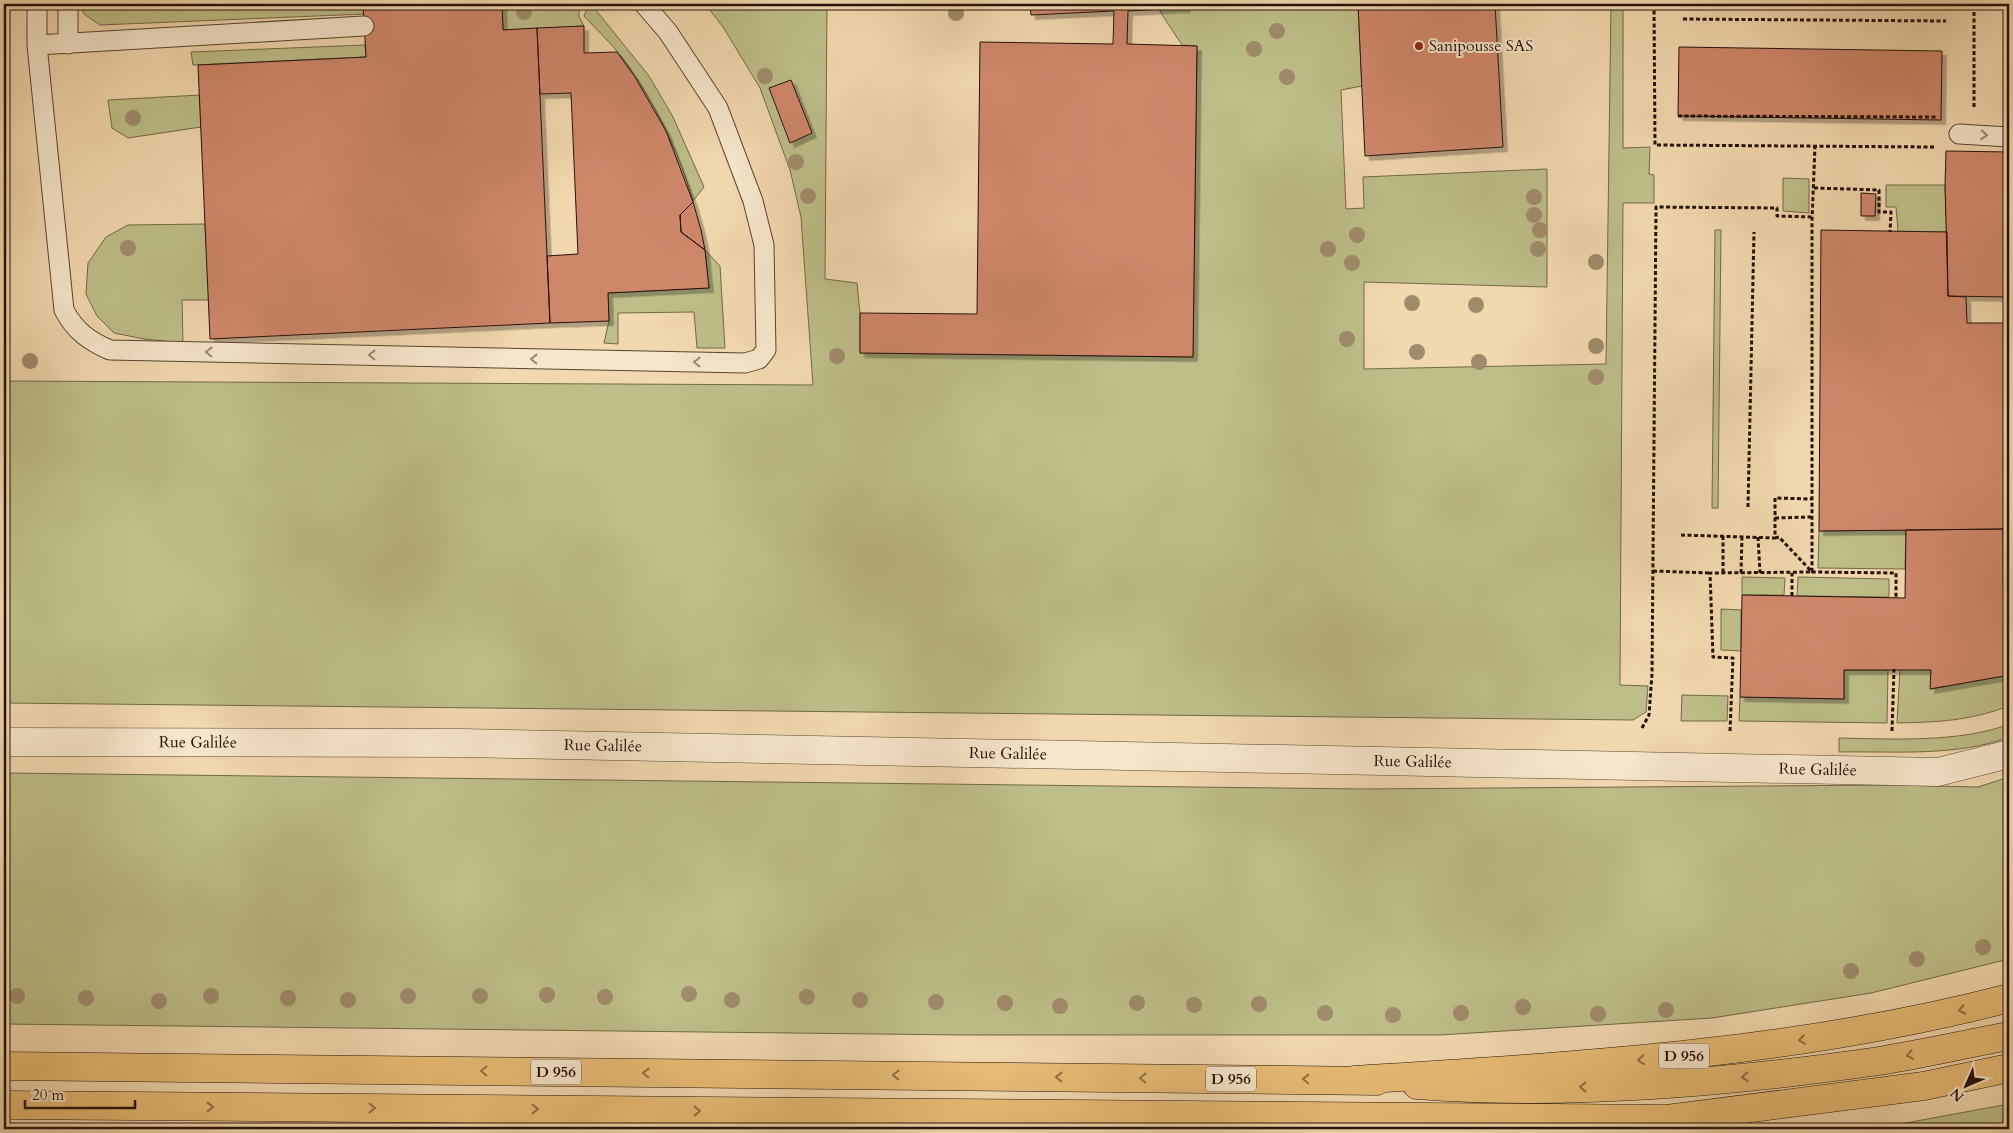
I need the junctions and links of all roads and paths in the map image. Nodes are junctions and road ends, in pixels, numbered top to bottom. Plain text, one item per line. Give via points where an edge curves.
1 (37, 4) edge
2 (68, 4) edge
3 (644, 4) edge
4 (1654, 4) edge
5 (1974, 4) edge
6 (1683, 19) dead end
7 (1946, 21) dead end
8 (364, 26) dead end
9 (68, 44) junction
10 (38, 46) junction
11 (1678, 116) dead end
12 (1941, 117) dead end
13 (1967, 134) junction
14 (2009, 137) edge
15 (1815, 146) junction
16 (1814, 188) junction
17 (1812, 217) junction
18 (1754, 232) dead end
19 (1890, 232) dead end
20 (1812, 499) junction
21 (1748, 507) dead end
22 (1812, 517) junction
23 (1775, 518) junction
24 (1681, 535) dead end
25 (1723, 536) junction
26 (1742, 536) junction
27 (1758, 537) junction
28 (1775, 538) junction
29 (1652, 571) junction
30 (1792, 572) junction
31 (1812, 572) junction
32 (1710, 573) junction
33 (1723, 573) junction
34 (1741, 573) junction
35 (1760, 573) junction
36 (1792, 596) dead end
37 (1896, 598) dead end
38 (1894, 669) dead end
39 (1642, 728) dead end
40 (1730, 731) dead end
41 (1892, 731) dead end
42 (4, 742) edge
43 (2009, 754) edge
44 (2009, 998) edge
45 (2009, 1036) edge
46 (4, 1066) edge
47 (2009, 1068) edge
48 (1354, 1080) junction
49 (4, 1105) edge

1 - 10 lane
2 - 9 lane
3 -> 10 lane via 668,32 718,108 753,201 764,244 766,350 759,359 745,363 110,350 89,341 72,324 64,310
4 - 15 path via 1656,145
5 - 13 path
6 - 7 path
8 - 9 lane
9 - 10 lane
11 - 12 path
13 -> 14 lane
13 - 15 path via 1974,147
15 - 16 path
16 - 17 path
16 - 19 path via 1879,190 1879,212 1891,212
17 - 20 path
17 - 29 path via 1777,216 1777,208 1656,207
18 - 21 path
20 - 22 path
20 - 23 path via 1775,498
22 - 23 path
22 - 31 path
23 - 28 path
24 - 25 path
25 - 26 path
25 - 33 path
26 - 27 path
26 - 34 path
27 - 28 path
27 - 35 path
28 - 31 path via 1779,538
29 - 32 path
29 - 39 path via 1649,715
30 - 31 path
30 - 35 path
30 - 36 path
31 - 37 path via 1896,573
32 - 33 path
32 - 40 path via 1713,657 1733,658
33 - 34 path
34 - 35 path
38 - 41 path
42 - 43 street, Rue Galilée via 463,743 1938,772
44 -> 48 main road, D 956 via 1840,1035 1693,1055
45 -> 48 main road, D 956 via 1880,1060 1749,1077 1624,1086 1487,1090
48 -> 46 main road, D 956
49 -> 47 main road, D 956 via 1667,1119 1924,1086

